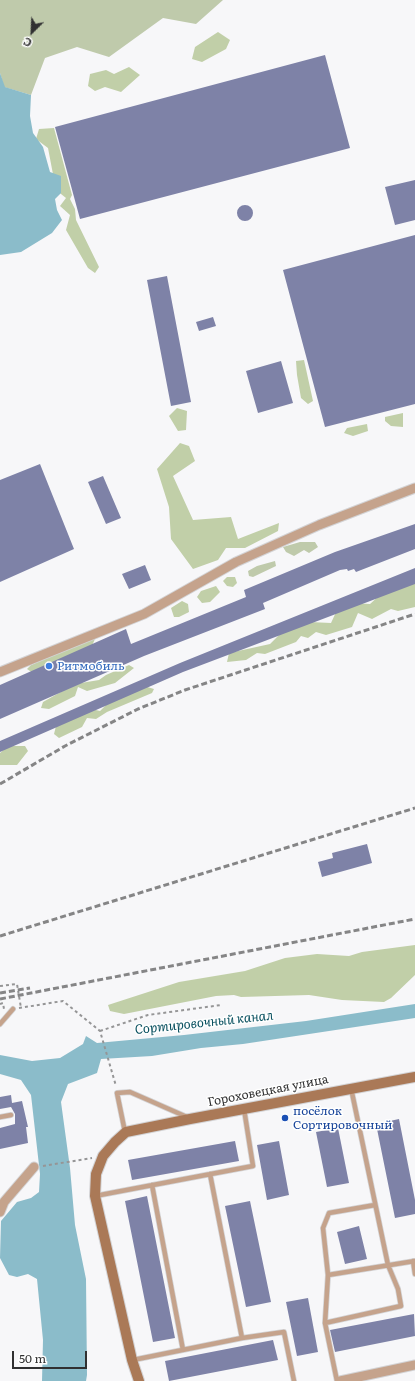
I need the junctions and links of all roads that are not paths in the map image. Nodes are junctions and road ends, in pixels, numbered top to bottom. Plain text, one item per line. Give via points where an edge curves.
1 (415, 488) edge
2 (0, 672) edge
3 (14, 1009) road end
4 (0, 1024) edge
5 (415, 1077) edge
6 (351, 1088) junction
7 (244, 1109) junction
8 (11, 1115) dead end
9 (0, 1117) edge
10 (190, 1119) junction
11 (126, 1132) junction
12 (34, 1167) road end
13 (210, 1174) junction
14 (152, 1185) junction
15 (95, 1196) junction
16 (375, 1206) junction
17 (0, 1212) edge
18 (414, 1261) edge
19 (388, 1265) junction
20 (415, 1274) edge
21 (328, 1275) junction
22 (325, 1322) junction
23 (242, 1338) junction
24 (183, 1350) junction
25 (132, 1360) junction
26 (415, 1365) edge
27 (139, 1381) edge
28 (294, 1381) edge
29 (338, 1381) edge

1 - 2 street via 236,562 144,614
3 - 4 lane
5 - 6 street, Гороховецкая улица
6 - 7 street, Гороховецкая улица
6 - 16 lane
7 - 10 street, Гороховецкая улица
7 - 13 lane via 253,1166
8 - 9 lane
10 - 11 street, Гороховецкая улица
10 - 11 lane via 130,1092 117,1093
11 - 15 street via 102,1156 96,1174
12 - 17 street via 4,1202
13 - 14 lane
13 - 23 lane
14 - 15 lane
14 - 24 lane
15 - 25 street
16 - 19 lane
16 - 21 lane via 329,1213 323,1228
18 - 19 lane
18 - 20 lane
19 - 21 lane
19 - 22 lane via 398,1289 401,1306
21 - 22 lane
22 - 29 lane
23 - 24 lane
23 - 28 lane via 284,1332
24 - 25 lane
25 - 27 street
26 - 29 street

